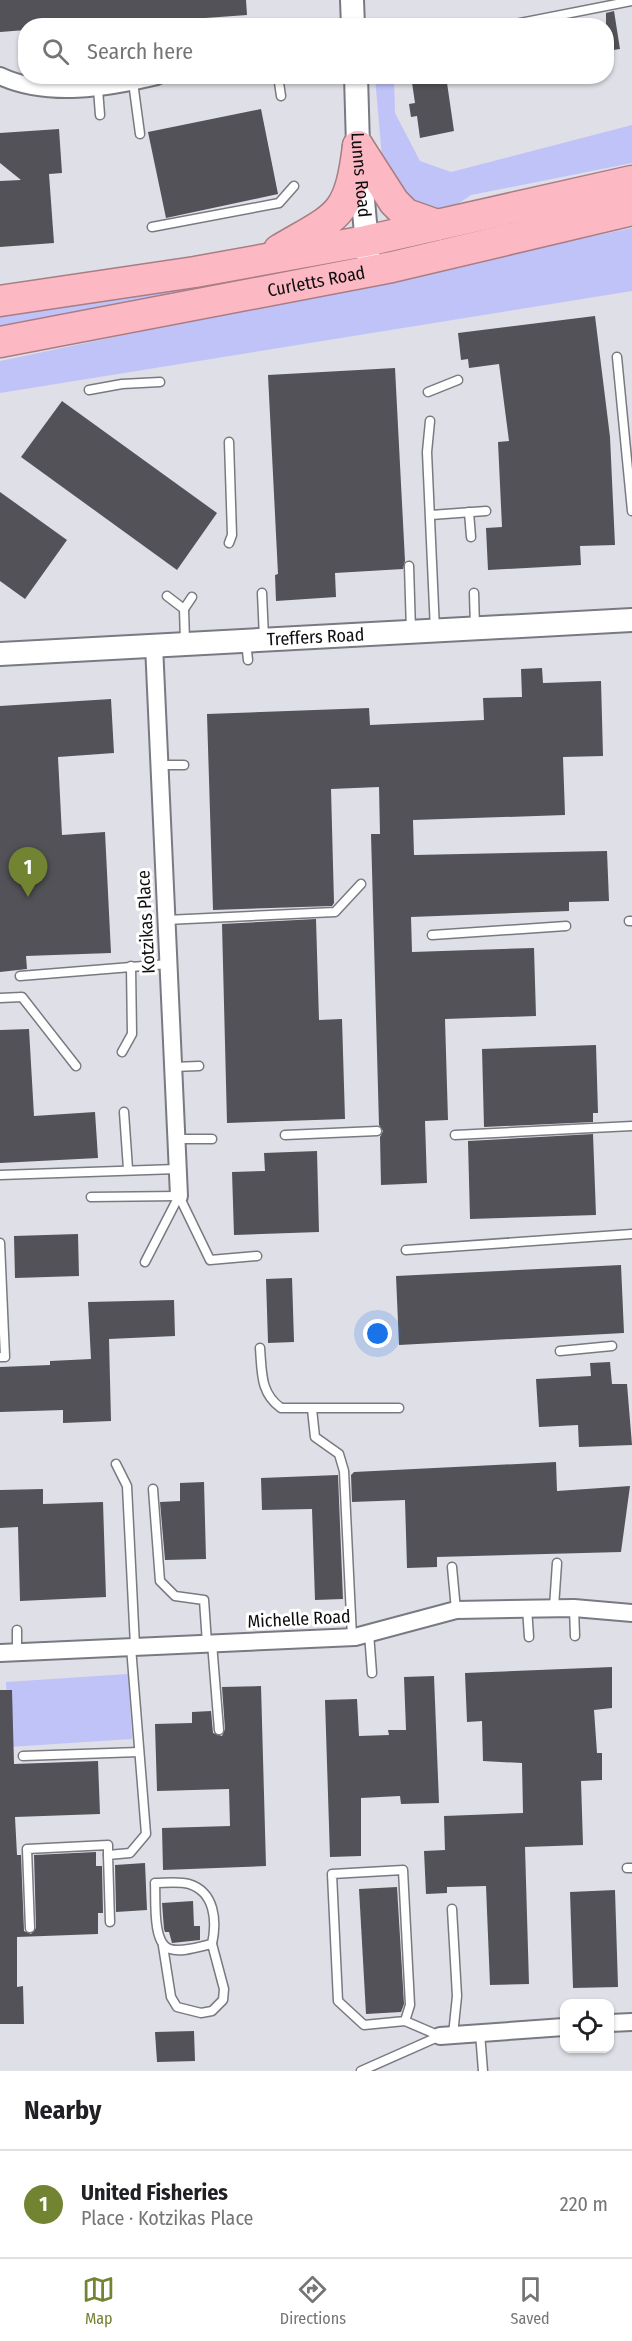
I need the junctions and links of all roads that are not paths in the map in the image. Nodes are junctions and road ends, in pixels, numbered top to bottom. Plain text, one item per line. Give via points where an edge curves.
1 (352, 0) edge
2 (632, 1) edge
3 (585, 4) edge
4 (353, 18) edge
5 (538, 18) edge
6 (0, 76) edge
7 (18, 82) edge
8 (26, 84) edge
9 (65, 84) edge
10 (98, 84) edge
11 (133, 84) edge
12 (279, 84) edge
13 (356, 84) edge
14 (281, 96) dead end
15 (100, 116) dead end
16 (140, 134) dead end
17 (358, 146) junction
18 (632, 181) edge
19 (294, 186) dead end
20 (632, 210) edge
21 (437, 225) junction
22 (153, 227) dead end
23 (366, 241) junction
24 (263, 259) junction
25 (371, 271) junction
26 (0, 301) edge
27 (0, 342) edge
28 (617, 357) dead end
29 (458, 380) dead end
30 (160, 382) dead end
31 (89, 390) dead end
32 (428, 392) dead end
33 (430, 421) dead end
34 (229, 442) dead end
35 (486, 511) dead end
36 (469, 512) junction
37 (632, 512) edge
38 (431, 515) junction
39 (471, 537) dead end
40 (229, 543) dead end
41 (409, 566) dead end
42 (262, 593) dead end
43 (474, 593) dead end
44 (167, 596) dead end
45 (192, 597) dead end
46 (184, 609) junction
47 (632, 620) edge
48 (475, 628) junction
49 (435, 630) junction
50 (411, 631) junction
51 (185, 643) junction
52 (154, 645) junction
53 (253, 646) junction
54 (0, 653) edge
55 (158, 765) junction
56 (184, 765) dead end
57 (361, 884) dead end
58 (166, 920) junction
59 (566, 926) dead end
60 (432, 935) dead end
61 (168, 964) junction
62 (131, 966) junction
63 (20, 976) dead end
64 (0, 998) edge
65 (122, 1053) dead end
66 (76, 1066) dead end
67 (199, 1066) dead end
68 (173, 1067) junction
69 (124, 1112) dead end
70 (632, 1126) edge
71 (377, 1131) dead end
72 (285, 1135) dead end
73 (454, 1135) dead end
74 (176, 1139) junction
75 (212, 1139) dead end
76 (177, 1168) junction
77 (128, 1169) junction
78 (0, 1175) edge
79 (179, 1196) junction
80 (91, 1197) dead end
81 (632, 1234) edge
82 (0, 1244) edge
83 (406, 1250) dead end
84 (257, 1256) dead end
85 (145, 1262) dead end
86 (612, 1346) dead end
87 (260, 1348) dead end
88 (560, 1351) dead end
89 (0, 1357) edge
90 (399, 1408) dead end
91 (312, 1409) junction
92 (116, 1464) dead end
93 (153, 1489) dead end
94 (557, 1563) dead end
95 (452, 1567) dead end
96 (527, 1607) junction
97 (554, 1608) junction
98 (574, 1608) junction
99 (456, 1610) junction
100 (632, 1613) edge
101 (17, 1630) dead end
102 (361, 1635) junction
103 (575, 1636) dead end
104 (529, 1637) dead end
105 (210, 1643) junction
106 (133, 1646) junction
107 (17, 1652) junction
108 (0, 1653) edge
109 (372, 1673) dead end
110 (219, 1730) dead end
111 (139, 1752) junction
112 (23, 1756) dead end
113 (108, 1856) junction
114 (452, 1909) dead end
115 (110, 1922) dead end
116 (30, 1928) dead end
117 (212, 1944) junction
118 (163, 1946) junction
119 (405, 2021) junction
120 (632, 2022) edge
121 (614, 2023) edge
122 (560, 2027) edge
123 (480, 2033) junction
124 (446, 2035) junction
125 (361, 2071) edge
126 (483, 2071) edge

1 - 4 street
2 - 3 lane
3 - 5 lane
6 - 7 street
8 - 9 street
10 - 15 lane
11 - 16 lane
12 - 14 lane
13 - 17 street, Lunns Road
17 - 21 highway via 394,202 406,214
17 - 23 street, Lunns Road
17 - 24 highway via 354,183 341,210
18 - 21 highway, Curletts Road
19 - 22 lane via 279,203
20 - 25 highway, Curletts Road
21 - 23 highway, Curletts Road
23 - 24 highway, Curletts Road
23 - 25 street, Lunns Road
24 - 26 highway, Curletts Road
25 - 27 highway, Curletts Road
28 - 37 lane
29 - 32 lane
30 - 31 lane
33 - 38 lane via 427,452
34 - 40 lane
35 - 36 lane
36 - 38 lane
36 - 39 lane
38 - 49 lane
41 - 50 lane
42 - 53 lane
43 - 48 lane
44 - 46 lane
45 - 46 lane
46 - 51 lane
47 - 48 street, Treffers Road
48 - 49 street, Treffers Road
49 - 50 street, Treffers Road
50 - 53 street, Treffers Road
51 - 52 street, Treffers Road
51 - 53 street, Treffers Road
52 - 54 street, Treffers Road
52 - 55 street, Kotzikas Place
55 - 56 lane
55 - 58 street, Kotzikas Place
57 - 58 lane via 335,912
58 - 61 street, Kotzikas Place
59 - 60 lane
61 - 62 lane
61 - 68 street, Kotzikas Place
62 - 63 lane
62 - 65 lane via 132,1034
64 - 66 lane via 22,997
67 - 68 lane
68 - 74 street, Kotzikas Place
69 - 77 lane
70 - 73 lane
71 - 72 lane
74 - 75 lane
74 - 76 street, Kotzikas Place
76 - 77 lane
76 - 79 street, Kotzikas Place
77 - 78 lane
79 - 80 lane
79 - 84 lane via 210,1260
79 - 85 lane
81 - 83 lane
82 - 89 lane via 5,1357
86 - 88 lane
87 - 91 lane via 264,1390 273,1402 281,1408
90 - 91 lane
91 - 102 lane via 315,1437 339,1454 344,1471
92 - 106 lane via 127,1486
93 - 105 lane via 160,1581 175,1596 204,1600
94 - 97 lane
95 - 99 lane
96 - 97 street, Michelle Road
96 - 99 street, Michelle Road
96 - 104 lane
97 - 98 street, Michelle Road
98 - 100 street, Michelle Road
98 - 103 lane
99 - 102 street, Michelle Road
101 - 107 lane
102 - 105 street, Michelle Road
102 - 109 lane
105 - 106 street, Michelle Road
105 - 110 lane
106 - 107 street, Michelle Road
106 - 111 lane
107 - 108 street, Michelle Road
111 - 112 lane
111 - 113 lane via 146,1834 130,1853
113 - 115 lane
113 - 116 lane via 108,1845 27,1850
114 - 124 lane via 457,1996
117 - 118 lane via 172,1950
117 - 118 lane via 216,1924 213,1907 202,1892 188,1884 155,1883 157,1932
117 - 118 lane via 224,1989 223,2000 212,2011 201,2013 177,2007 171,1997
119 - 119 lane via 364,2025 338,2001 332,1874 403,1870 410,2005
119 - 124 lane
120 - 121 street
122 - 123 street
123 - 124 street
123 - 126 lane
124 - 125 lane

